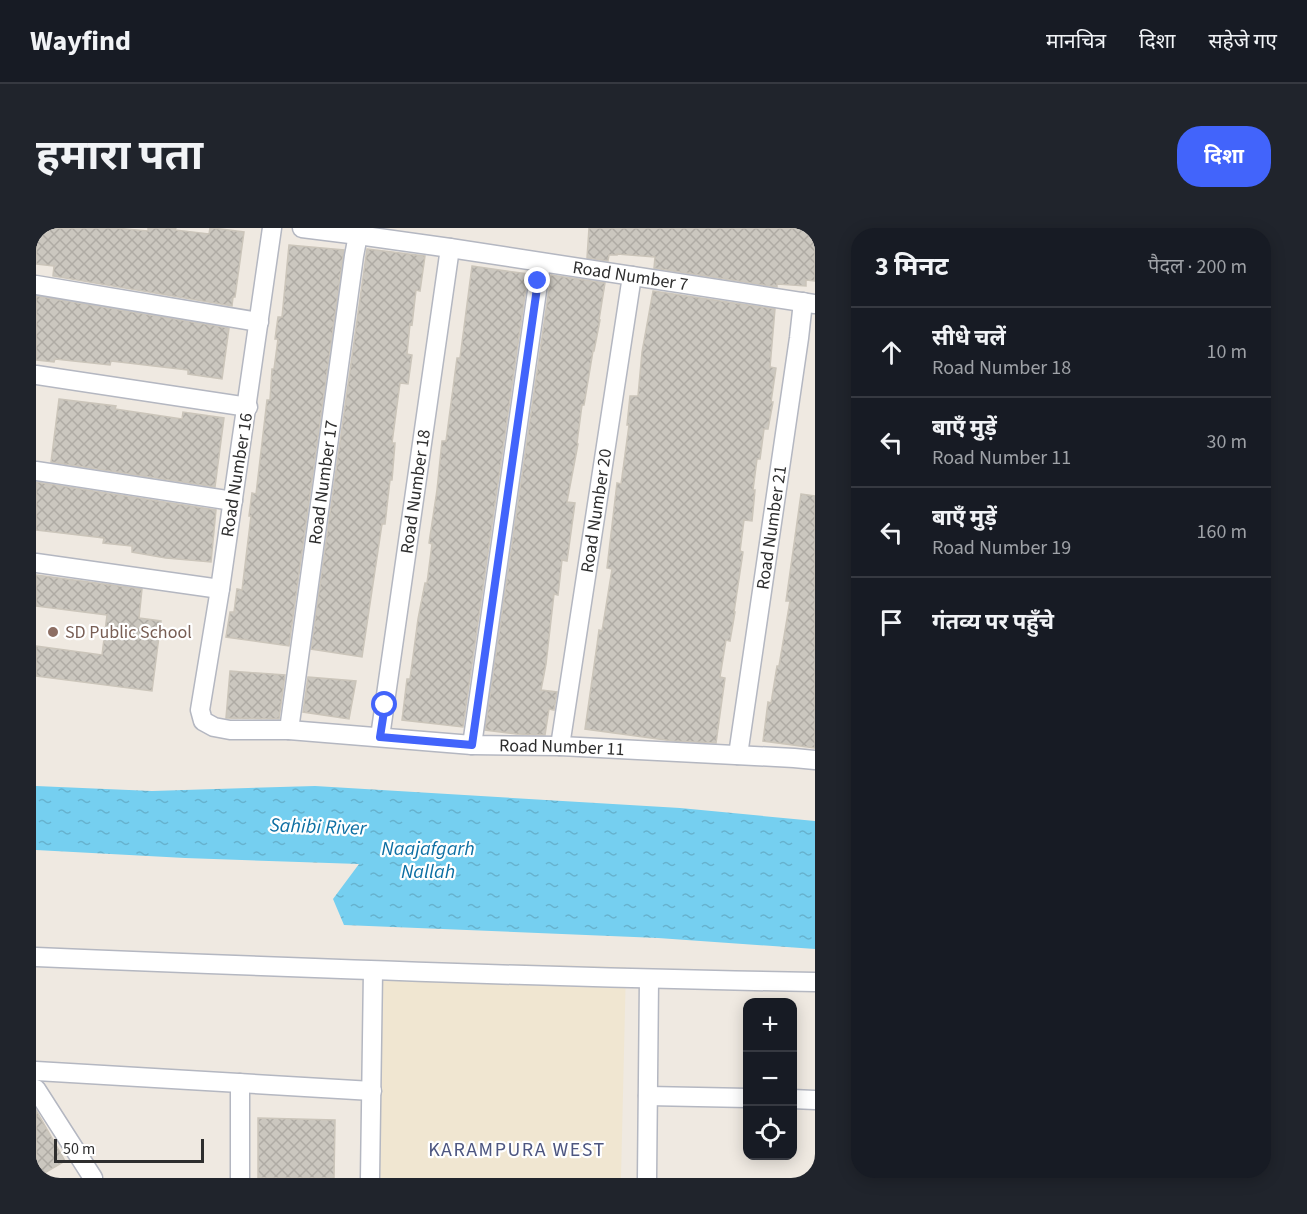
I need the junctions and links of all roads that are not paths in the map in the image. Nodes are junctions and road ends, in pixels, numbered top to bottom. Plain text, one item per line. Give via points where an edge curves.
1 (273, 228) edge
2 (302, 228) edge
3 (358, 235) junction
4 (450, 248) junction
5 (541, 263) junction
6 (632, 276) junction
7 (36, 285) edge
8 (809, 303) edge
9 (259, 322) junction
10 (36, 375) edge
11 (248, 408) junction
12 (36, 471) edge
13 (233, 501) junction
14 (36, 563) edge
15 (220, 589) junction
16 (203, 721) joint
17 (289, 730) junction
18 (380, 737) junction
19 (472, 745) junction
20 (560, 746) junction
21 (738, 755) junction
22 (815, 760) edge
23 (36, 957) edge
24 (373, 971) junction
25 (649, 980) junction
26 (815, 982) edge
27 (36, 1071) edge
28 (240, 1083) junction
29 (36, 1089) edge
30 (372, 1091) junction
31 (648, 1096) junction
32 (743, 1098) edge
33 (797, 1099) edge
34 (815, 1100) edge
35 (93, 1178) edge
36 (240, 1178) edge
37 (370, 1178) edge
38 (647, 1178) edge

1 - 9 street, Road Number 16
2 - 3 street, Road Number 7
3 - 4 street, Road Number 7
3 - 17 street, Road Number 17
4 - 5 street, Road Number 7
4 - 18 street, Road Number 18
5 - 6 street, Road Number 7
5 - 19 street
6 - 8 street, Road Number 7
6 - 20 street, Road Number 20
7 - 9 street
8 - 21 street, Road Number 21 via 798,350
9 - 11 street, Road Number 16
10 - 11 street
11 - 13 street, Road Number 16
12 - 13 street
13 - 15 street, Road Number 16
14 - 15 street
15 - 16 street, Road Number 16 via 200,710
16 - 17 street, Road Number 11 via 230,730
17 - 18 street, Road Number 11
18 - 19 street, Road Number 11
19 - 20 street, Road Number 11
20 - 21 street, Road Number 11
21 - 22 street, Road Number 11
23 - 24 street
24 - 25 street
24 - 30 street
25 - 26 street
25 - 31 street
27 - 28 street
28 - 30 street
28 - 36 street
29 - 35 street
30 - 37 street
31 - 32 street
31 - 38 street
33 - 34 street

